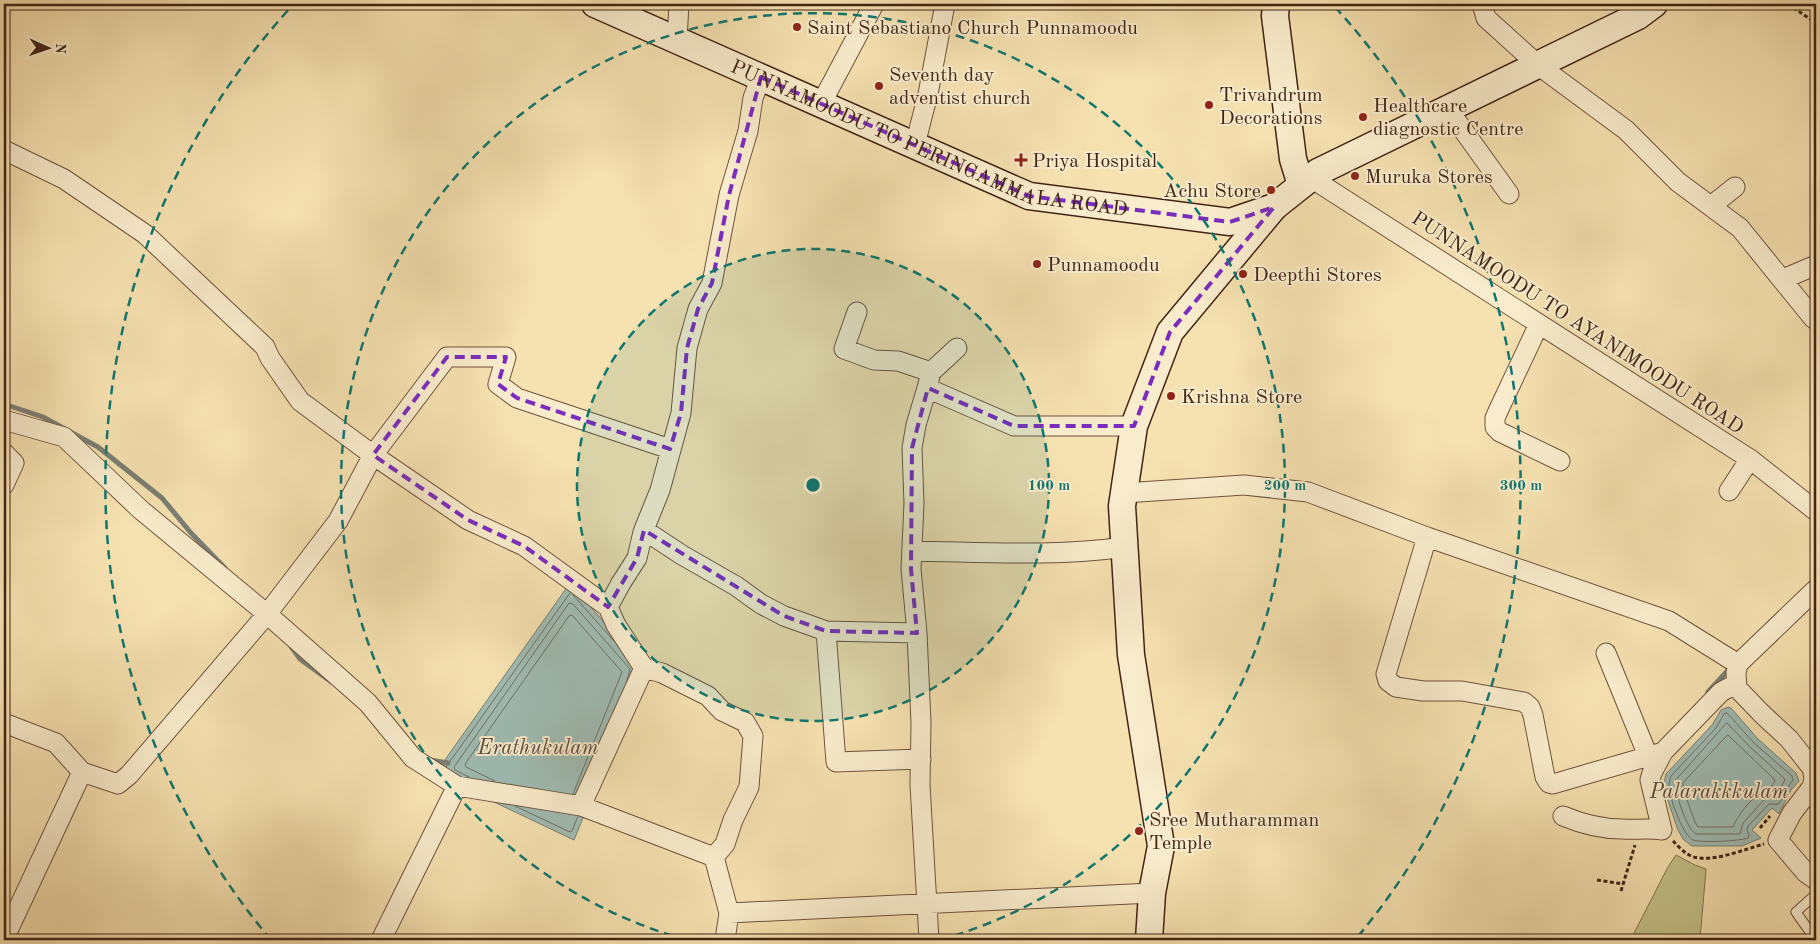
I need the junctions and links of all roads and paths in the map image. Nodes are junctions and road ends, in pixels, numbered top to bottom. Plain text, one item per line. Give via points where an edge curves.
1 (595, 4) edge
2 (679, 4) edge
3 (874, 4) edge
4 (945, 4) edge
5 (1276, 4) edge
6 (1482, 4) edge
7 (1654, 4) edge
8 (1788, 4) edge
9 (1816, 23) edge
10 (677, 40) junction
11 (1538, 65) junction
12 (761, 77) junction
13 (821, 104) junction
14 (1448, 109) junction
15 (915, 145) junction
16 (4, 150) edge
17 (1306, 182) junction
18 (1735, 187) dead end
19 (1509, 194) dead end
20 (1274, 206) junction
21 (1711, 206) junction
22 (1814, 266) dead end
23 (1783, 279) junction
24 (857, 312) dead end
25 (1816, 320) edge
26 (1539, 324) junction
27 (957, 348) dead end
28 (929, 380) junction
29 (4, 420) edge
30 (1134, 426) junction
31 (670, 449) junction
32 (4, 453) edge
33 (373, 455) junction
34 (1750, 459) junction
35 (1560, 461) dead end
36 (4, 486) edge
37 (1728, 491) dead end
38 (1124, 493) junction
39 (1816, 511) edge
40 (644, 530) junction
41 (1426, 537) junction
42 (1125, 547) junction
43 (912, 550) junction
44 (1816, 589) edge
45 (608, 606) junction
46 (267, 614) junction
47 (826, 631) junction
48 (917, 633) junction
49 (1606, 653) dead end
50 (1734, 662) junction
51 (644, 668) junction
52 (1737, 688) junction
53 (4, 723) edge
54 (1655, 754) junction
55 (920, 759) junction
56 (82, 772) junction
57 (458, 786) junction
58 (581, 806) junction
59 (1563, 816) dead end
60 (1656, 825) junction
61 (1778, 840) junction
62 (714, 856) junction
63 (1597, 880) dead end
64 (1816, 880) edge
65 (1623, 884) junction
66 (1621, 891) dead end
67 (1152, 893) junction
68 (1816, 894) edge
69 (926, 904) junction
70 (729, 913) junction
71 (1810, 932) dead end
72 (4, 939) edge
73 (381, 940) edge
74 (725, 940) edge
75 (928, 940) edge
76 (1149, 940) edge

1 - 10 main road, PUNNAMOODU TO PERINGAMMALA ROAD
2 - 10 street
3 - 13 street
4 - 15 street
5 - 17 main road via 1293,159
6 - 11 street via 1486,18
7 - 11 main road via 1638,16
8 - 9 path
10 - 12 main road, PUNNAMOODU TO PERINGAMMALA ROAD
11 - 14 main road
11 - 21 street via 1626,130 1678,182
12 - 13 main road, PUNNAMOODU TO PERINGAMMALA ROAD
12 - 31 street via 729,195 712,283 698,309 687,348 681,413
13 - 15 main road, PUNNAMOODU TO PERINGAMMALA ROAD
14 - 17 main road via 1318,172
14 - 19 street
15 - 20 main road, PUNNAMOODU TO PERINGAMMALA ROAD via 1028,196 1230,222
16 - 33 street via 64,179 146,234 265,347 300,401
17 - 20 main road
17 - 26 street, PUNNAMOODU TO AYANIMOODU ROAD
18 - 21 street
20 - 30 main road via 1170,332
21 - 23 street via 1740,228
22 - 23 street
23 - 25 street
24 - 28 street via 844,349 874,360 898,361
26 - 34 street, PUNNAMOODU TO AYANIMOODU ROAD
26 - 35 street via 1495,418 1495,427
27 - 28 street
28 - 30 street via 1014,426
28 - 43 street via 912,448
29 - 46 street via 64,437 141,510
30 - 38 main road
31 - 33 street via 517,398 498,384 506,357 447,357
31 - 40 street via 660,490
32 - 36 street via 14,463
33 - 45 street via 468,520 524,546
33 - 46 street via 338,521
34 - 37 street
34 - 39 street, PUNNAMOODU TO AYANIMOODU ROAD
38 - 41 street via 1244,485 1308,492
38 - 42 main road
40 - 45 street via 637,558
40 - 47 street via 761,604
41 - 50 street via 1669,621
41 - 54 street via 1386,674 1388,681 1396,687 1462,692 1524,702 1533,715 1548,783
42 - 43 street via 1056,554
42 - 67 main road via 1131,655 1161,846
43 - 48 street
44 - 50 street
45 - 51 street via 616,625
46 - 56 street via 129,775 118,784
46 - 57 street via 368,704 413,758
47 - 48 street
47 - 55 street via 836,762
48 - 55 street
49 - 54 street
50 - 52 street
51 - 58 street
51 - 62 street via 662,673 708,696 722,711 745,722 753,736 749,787 725,844
52 - 54 street via 1730,687 1721,692
52 - 61 street via 1789,739 1812,768 1812,788 1792,813
53 - 56 street via 56,743
54 - 60 street via 1650,780
55 - 69 street
56 - 72 street
57 - 58 street
57 - 73 street
58 - 62 street
59 - 60 street via 1602,828 1623,830
60 - 61 path via 1682,850 1700,858 1720,856
60 - 65 path via 1638,833
61 - 64 street
62 - 70 street
63 - 65 path
65 - 66 path
67 - 69 street
67 - 76 main road
68 - 71 lane via 1796,912
69 - 70 street
69 - 75 street
70 - 74 street

